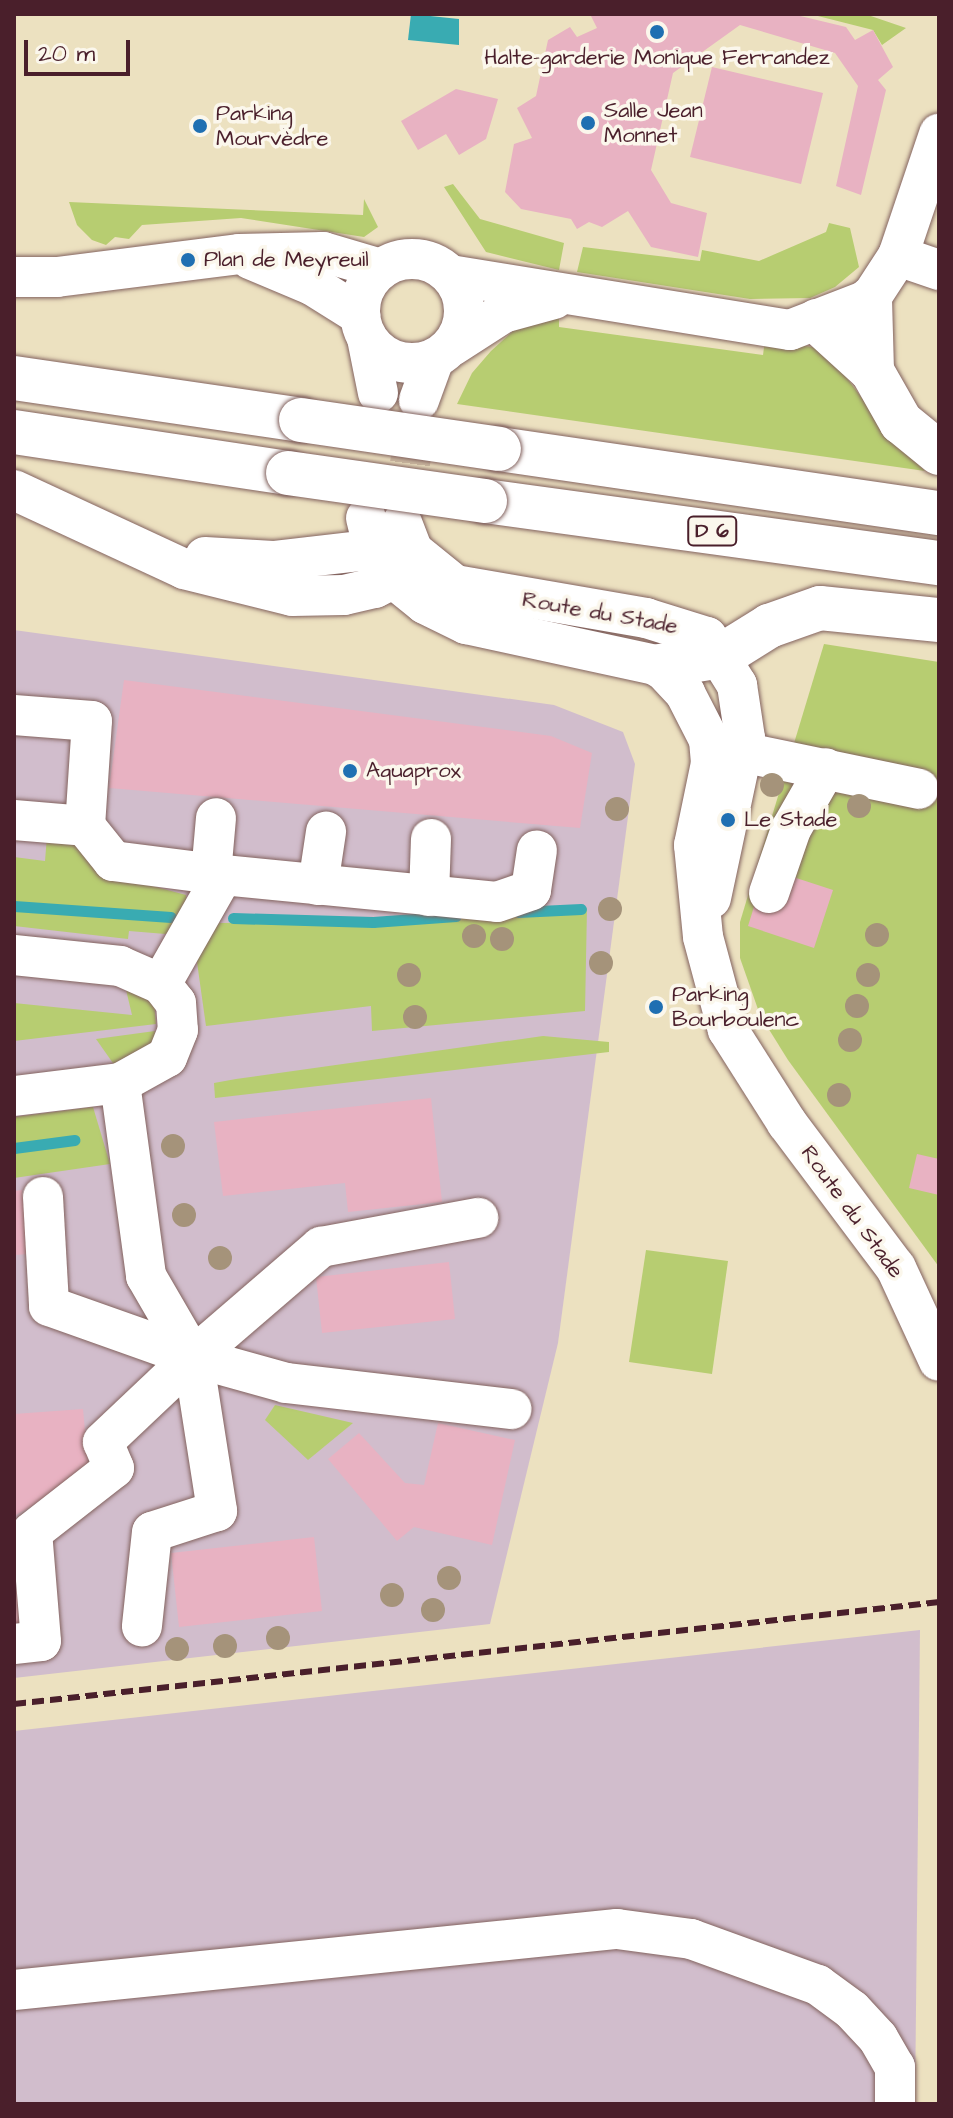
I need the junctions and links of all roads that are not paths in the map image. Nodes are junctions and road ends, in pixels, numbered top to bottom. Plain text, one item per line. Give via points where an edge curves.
1 (939, 134) edge
2 (239, 254) junction
3 (898, 256) junction
4 (381, 269) junction
5 (939, 270) edge
6 (450, 275) junction
7 (14, 277) edge
8 (566, 296) junction
9 (870, 299) junction
10 (817, 321) junction
11 (364, 327) junction
12 (443, 352) junction
13 (872, 371) junction
14 (14, 378) edge
15 (378, 393) tunnel mouth
16 (419, 400) tunnel mouth
17 (14, 432) edge
18 (939, 453) edge
19 (14, 490) edge
20 (939, 513) edge
21 (389, 544) junction
22 (939, 563) edge
23 (939, 620) edge
24 (721, 656) junction
25 (660, 666) junction
26 (14, 715) edge
27 (726, 748) junction
28 (826, 768) junction
29 (919, 789) dead end
30 (216, 818) dead end
31 (14, 820) edge
32 (85, 826) junction
33 (326, 832) dead end
34 (431, 839) dead end
35 (537, 850) dead end
36 (217, 875) junction
37 (318, 885) junction
38 (769, 893) dead end
39 (429, 896) junction
40 (14, 955) edge
41 (161, 984) junction
42 (120, 1083) junction
43 (14, 1096) edge
44 (43, 1197) dead end
45 (478, 1218) dead end
46 (193, 1357) junction
47 (939, 1361) edge
48 (512, 1409) dead end
49 (142, 1626) dead end
50 (14, 1644) edge
51 (14, 1990) edge
52 (895, 2104) edge

1 - 3 street
2 - 4 street via 323,252
2 - 7 street via 57,277
2 - 11 street via 312,285
3 - 5 street
3 - 9 street
4 - 6 street via 423,260
4 - 11 street via 362,297
6 - 8 street
6 - 12 street via 459,288 465,318
8 - 10 street via 761,329 790,330
8 - 12 street via 503,313
9 - 10 street
9 - 13 highway
10 - 13 highway
11 - 12 street via 390,359 404,364
11 - 15 street
12 - 16 street
13 - 18 highway via 901,422
14 - 20 highway, D 6, bridge
17 - 22 highway, D 6, bridge
19 - 21 street via 184,569 292,596 344,595
21 - 24 street, Route du Stade via 455,585 687,628 707,637
21 - 25 street, Route du Stade via 466,624
23 - 24 highway via 820,608 769,626
24 - 25 highway
24 - 27 street, Route du Stade via 737,685
25 - 27 street, Route du Stade
26 - 32 street via 92,721
27 - 28 street
27 - 47 street, Route du Stade via 703,937 737,1046 896,1268
28 - 29 street
28 - 38 street via 791,829
30 - 36 street
31 - 32 street
32 - 36 street via 113,861
33 - 37 street
34 - 39 street
35 - 39 street via 531,890 497,902
36 - 37 street
36 - 41 street
37 - 39 street
40 - 41 street via 120,966
41 - 42 street via 176,1003 178,1030 167,1057
42 - 43 street
42 - 46 street via 146,1276
44 - 46 street via 49,1306
45 - 46 street via 321,1247
46 - 48 street via 286,1383
46 - 49 street via 217,1511 152,1532
46 - 50 street via 103,1442 114,1468 32,1532 41,1641
51 - 52 street via 617,1929 691,1939 818,1985 878,2038 895,2067

